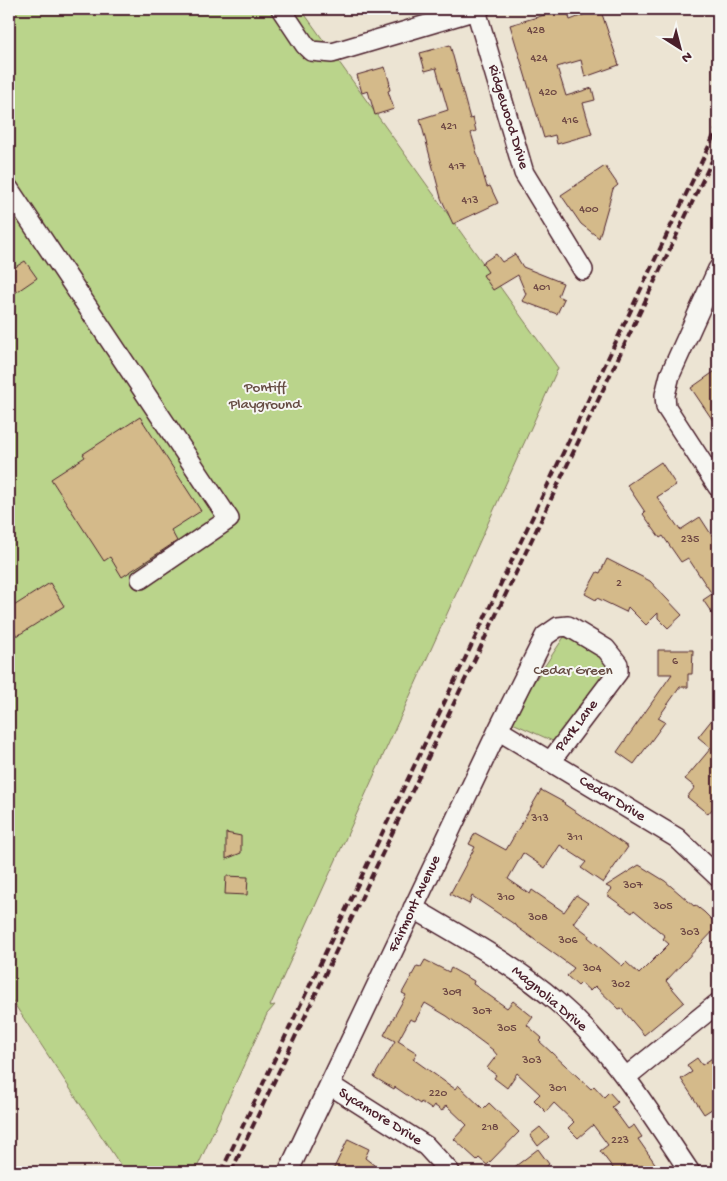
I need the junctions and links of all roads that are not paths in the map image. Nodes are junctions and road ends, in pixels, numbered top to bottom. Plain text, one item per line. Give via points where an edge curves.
1 (281, 9) edge
2 (478, 9) edge
3 (9, 189) edge
4 (718, 269) edge
5 (583, 270) dead end
6 (718, 487) edge
7 (141, 579) dead end
8 (545, 636) joint
9 (498, 730) junction
10 (550, 762) junction
11 (718, 877) edge
12 (413, 908) junction
13 (718, 1003) edge
14 (626, 1077) junction
15 (330, 1085) junction
16 (288, 1172) edge
17 (450, 1172) edge
18 (690, 1172) edge

1 - 2 street via 305,46 311,51 332,53
2 - 5 street, Ridgewood Drive via 524,172
3 - 7 street via 229,519
4 - 6 street via 670,375 665,395 666,407
8 - 9 street, Fairmont Avenue
8 - 10 street, Park Lane via 558,627 568,626 606,649 618,664 618,672
9 - 10 street, Cedar Drive
9 - 12 street, Fairmont Avenue
10 - 11 street, Cedar Drive via 677,838
12 - 14 street, Magnolia Drive via 534,983 576,1019
12 - 15 street, Fairmont Avenue
13 - 14 street
14 - 18 street, Magnolia Drive
15 - 16 street, Fairmont Avenue
15 - 17 street, Sycamore Drive via 426,1146

